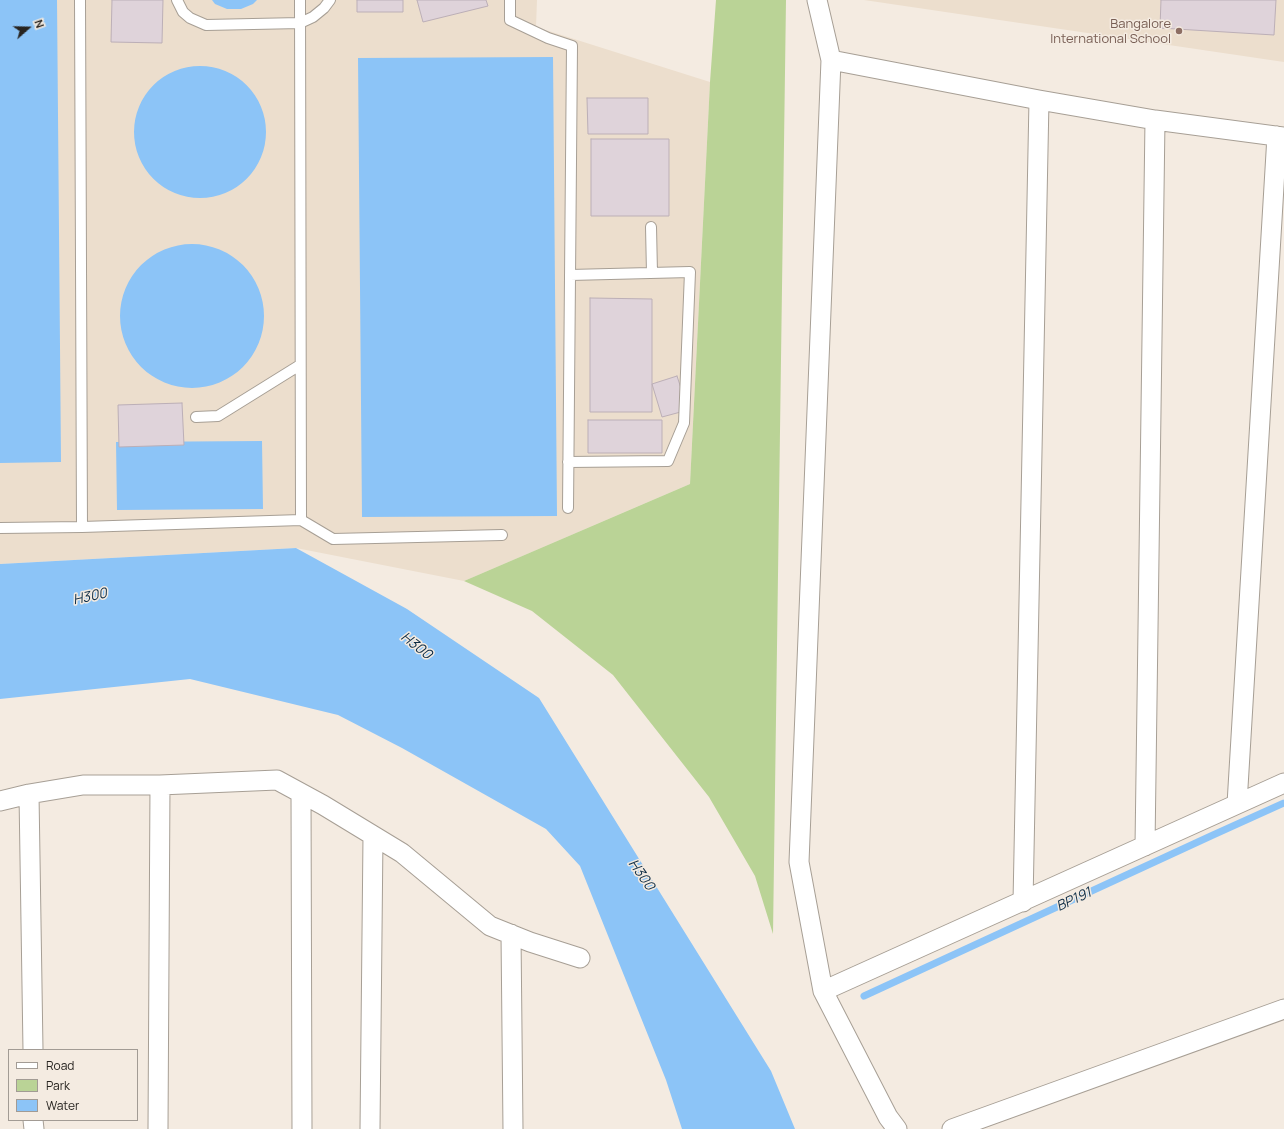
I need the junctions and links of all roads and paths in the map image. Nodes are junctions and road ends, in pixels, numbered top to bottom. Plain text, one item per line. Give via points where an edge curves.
1 (80, 0) edge
2 (177, 0) edge
3 (300, 0) edge
4 (330, 0) edge
5 (510, 0) edge
6 (817, 0) edge
7 (300, 23) junction
8 (831, 60) junction
9 (1039, 100) junction
10 (1155, 120) junction
11 (1280, 137) edge
12 (651, 227) dead end
13 (652, 273) junction
14 (570, 275) junction
15 (300, 365) junction
16 (196, 417) dead end
17 (568, 462) junction
18 (568, 508) dead end
19 (301, 520) junction
20 (82, 527) junction
21 (0, 528) edge
22 (502, 535) dead end
23 (1284, 783) edge
24 (160, 785) junction
25 (301, 793) junction
26 (29, 794) junction
27 (0, 801) edge
28 (1237, 804) junction
29 (373, 836) junction
30 (1146, 846) junction
31 (1023, 902) junction
32 (511, 934) junction
33 (580, 958) dead end
34 (823, 992) junction
35 (1284, 1009) edge
36 (32, 1049) edge
37 (158, 1129) edge
38 (302, 1129) edge
39 (370, 1129) edge
40 (513, 1129) edge
41 (897, 1129) edge
42 (952, 1129) edge

1 - 20 lane
2 - 7 lane via 183,12 206,25
3 - 7 lane
4 - 7 lane via 313,17
5 - 14 lane via 510,20 572,46
6 - 8 street
7 - 15 lane
8 - 9 street
8 - 34 street via 799,862
9 - 10 street
9 - 31 street
10 - 11 street
10 - 30 street
11 - 28 street
12 - 13 lane
13 - 14 lane
13 - 17 lane via 690,272 684,423 668,461
14 - 17 lane
15 - 16 lane via 218,416
15 - 19 lane
17 - 18 lane
19 - 20 lane
19 - 22 lane via 333,539
20 - 21 lane
23 - 28 street
24 - 25 street via 277,780
24 - 26 street via 83,785
24 - 37 street
25 - 29 street
25 - 38 street
26 - 27 street
26 - 36 street
28 - 30 street
29 - 32 street via 402,853 490,926
29 - 39 street
30 - 31 street
31 - 34 street
32 - 33 street
32 - 40 street
34 - 41 street via 888,1117
35 - 42 street

